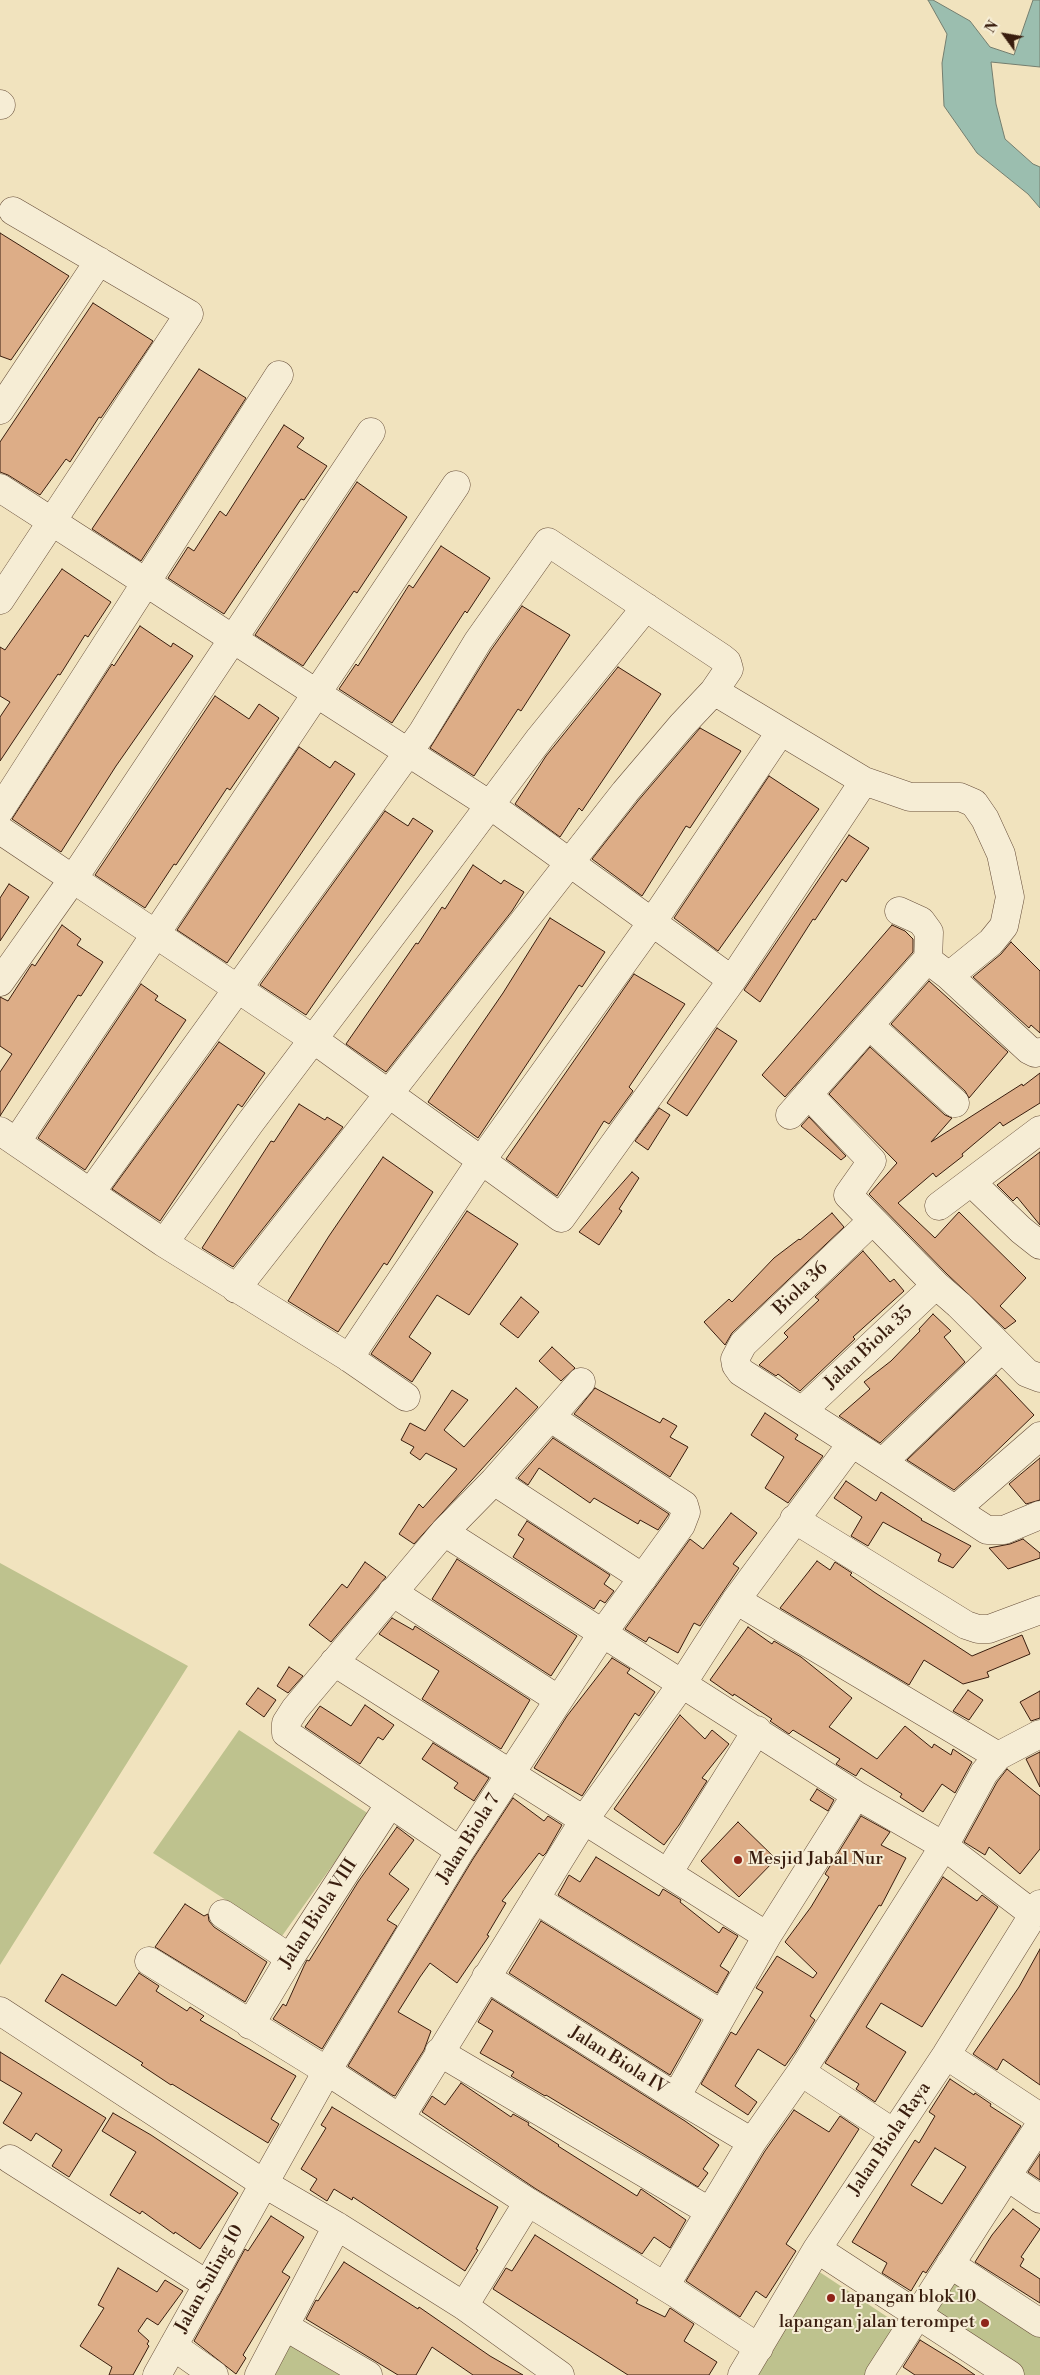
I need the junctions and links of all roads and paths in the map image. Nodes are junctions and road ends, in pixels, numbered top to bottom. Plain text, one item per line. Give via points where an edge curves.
1 (4, 216) edge
2 (99, 261) junction
3 (279, 375) dead end
4 (0, 410) edge
5 (371, 432) dead end
6 (456, 485) dead end
7 (0, 488) edge
8 (53, 522) junction
9 (147, 583) junction
10 (0, 600) edge
11 (646, 607) junction
12 (233, 639) junction
13 (714, 691) junction
14 (316, 693) junction
15 (781, 731) junction
16 (408, 752) junction
17 (864, 781) junction
18 (490, 805) junction
19 (0, 810) edge
20 (0, 830) edge
21 (569, 863) junction
22 (73, 879) junction
23 (899, 911) dead end
24 (653, 922) junction
25 (155, 933) junction
26 (939, 969) junction
27 (732, 980) junction
28 (0, 982) edge
29 (238, 989) junction
30 (870, 1026) junction
31 (313, 1040) junction
32 (1040, 1052) edge
33 (388, 1093) junction
34 (808, 1094) junction
35 (955, 1103) dead end
36 (790, 1115) dead end
37 (1040, 1130) edge
38 (8, 1136) edge
39 (481, 1161) junction
40 (971, 1182) junction
41 (91, 1192) junction
42 (939, 1206) dead end
43 (872, 1221) junction
44 (164, 1243) junction
45 (1040, 1245) edge
46 (936, 1286) junction
47 (236, 1289) junction
48 (1002, 1348) junction
49 (349, 1358) junction
50 (1040, 1378) edge
51 (581, 1382) dead end
52 (406, 1397) dead end
53 (803, 1410) junction
54 (551, 1418) junction
55 (1040, 1436) edge
56 (852, 1443) junction
57 (883, 1462) junction
58 (494, 1481) junction
59 (956, 1509) junction
60 (1040, 1515) edge
61 (794, 1519) junction
62 (444, 1532) junction
63 (643, 1578) junction
64 (392, 1592) junction
65 (736, 1600) junction
66 (1040, 1610) edge
67 (602, 1634) junction
68 (334, 1662) junction
69 (682, 1684) junction
70 (559, 1700) junction
71 (757, 1730) junction
72 (1040, 1734) edge
73 (998, 1756) junction
74 (510, 1775) junction
75 (856, 1795) junction
76 (389, 1805) junction
77 (584, 1820) junction
78 (944, 1846) junction
79 (460, 1851) junction
80 (668, 1873) junction
81 (535, 1898) junction
82 (1037, 1909) edge
83 (223, 1914) dead end
84 (767, 1936) junction
85 (290, 1958) junction
86 (149, 1961) dead end
87 (486, 1977) junction
88 (0, 2011) edge
89 (721, 2014) junction
90 (250, 2025) junction
91 (439, 2052) junction
92 (946, 2055) junction
93 (327, 2072) junction
94 (801, 2072) junction
95 (676, 2097) junction
96 (1040, 2117) edge
97 (400, 2118) junction
98 (1040, 2125) edge
99 (894, 2133) junction
100 (752, 2142) junction
101 (10, 2158) dead end
102 (1008, 2177) junction
103 (264, 2182) junction
104 (1040, 2199) edge
105 (528, 2202) junction
106 (709, 2211) junction
107 (337, 2226) junction
108 (818, 2249) junction
109 (950, 2264) junction
110 (208, 2285) junction
111 (665, 2286) junction
112 (464, 2306) junction
113 (917, 2315) junction
114 (1040, 2323) edge
115 (286, 2327) junction
116 (173, 2346) junction
117 (759, 2348) junction
118 (157, 2375) edge
119 (214, 2375) edge
120 (259, 2375) edge
121 (368, 2375) edge
122 (560, 2375) edge
123 (742, 2375) edge
124 (880, 2375) edge
125 (1010, 2375) edge

1 - 2 street
2 - 4 street
2 - 8 street via 189,314
3 - 9 street
5 - 12 street
6 - 14 street
7 - 8 street
8 - 9 street
8 - 10 street
9 - 12 street
9 - 19 street
11 - 13 street via 727,662 726,675
11 - 16 street via 548,542
11 - 18 street
12 - 14 street
12 - 22 street
13 - 15 street
13 - 21 street via 682,725
14 - 16 street
14 - 25 street
15 - 17 street
15 - 24 street
16 - 18 street
16 - 29 street
17 - 26 street via 910,797 960,798 974,803 986,820 1001,854 1010,897 1004,926 991,942
17 - 27 street
18 - 21 street
18 - 31 street
20 - 22 street
21 - 24 street
21 - 33 street
22 - 25 street
22 - 28 street
23 - 26 street via 921,921 929,932
24 - 27 street
24 - 39 street
25 - 29 street
25 - 38 street
26 - 30 street via 924,963
26 - 32 street via 1029,1050
27 - 39 street via 561,1218
29 - 31 street
29 - 41 street
30 - 34 street
30 - 35 street
31 - 33 street
31 - 44 street
33 - 39 street
33 - 47 street
34 - 36 street
34 - 43 street via 872,1161 848,1196
37 - 40 street
38 - 41 street
39 - 49 street
40 - 42 street
40 - 45 street
41 - 44 street
43 - 46 street
43 - 53 street, Biola 36 via 743,1344 735,1359 741,1372
44 - 47 street
46 - 48 street
46 - 53 street, Jalan Biola 35
47 - 49 street
48 - 50 street via 1026,1373
48 - 57 street
49 - 52 street
51 - 54 street
53 - 56 street
54 - 58 street
54 - 63 street, Jalan Biola 7 via 684,1505 686,1512 681,1525
55 - 59 street
56 - 57 street
56 - 61 street
57 - 59 street
58 - 62 street
58 - 63 street
59 - 60 street via 993,1532
61 - 65 street
61 - 66 street via 966,1625 989,1629
62 - 64 street
62 - 67 street
63 - 67 street, Jalan Biola 7
64 - 68 street
64 - 70 street
65 - 69 street
65 - 73 street
67 - 69 street
67 - 70 street, Jalan Biola 7
68 - 74 street
68 - 76 street via 295,1709 286,1723 286,1732
69 - 71 street
69 - 77 street
70 - 74 street, Jalan Biola 7
71 - 75 street
71 - 80 street
72 - 73 street
73 - 78 street via 984,1773
74 - 77 street
74 - 79 street, Jalan Biola 7
75 - 78 street
75 - 84 street
76 - 79 street
76 - 85 street, Jalan Biola VIII
77 - 80 street
77 - 81 street
78 - 82 street
78 - 94 street
79 - 93 street, Jalan Biola 7
80 - 84 street
81 - 87 street
81 - 89 street
82 - 92 street, Jalan Biola Raya
83 - 85 street
84 - 89 street
85 - 90 street, Jalan Biola VIII
86 - 90 street
87 - 91 street
87 - 95 street, Jalan Biola IV
88 - 103 street
89 - 95 street
90 - 93 street
91 - 97 street
91 - 106 street
92 - 96 street
92 - 99 street, Jalan Biola Raya
93 - 97 street
93 - 103 street, Jalan Biola 7
94 - 99 street
94 - 100 street
95 - 100 street, Jalan Biola IV
97 - 105 street
98 - 102 street
99 - 108 street, Jalan Biola Raya
100 - 106 street
101 - 110 street
102 - 104 street
102 - 109 street
103 - 107 street
103 - 110 street, Jalan Suling 10
105 - 111 street
105 - 112 street
106 - 111 street
107 - 112 street
107 - 115 street
108 - 113 street
108 - 117 street, Jalan Biola Raya
109 - 113 street
109 - 114 street
110 - 116 street, Jalan Suling 10
111 - 117 street
112 - 122 street
113 - 124 street
113 - 125 street
115 - 120 street
115 - 121 street
116 - 118 street, Jalan Suling 10
116 - 119 street
117 - 123 street, Jalan Biola Raya

